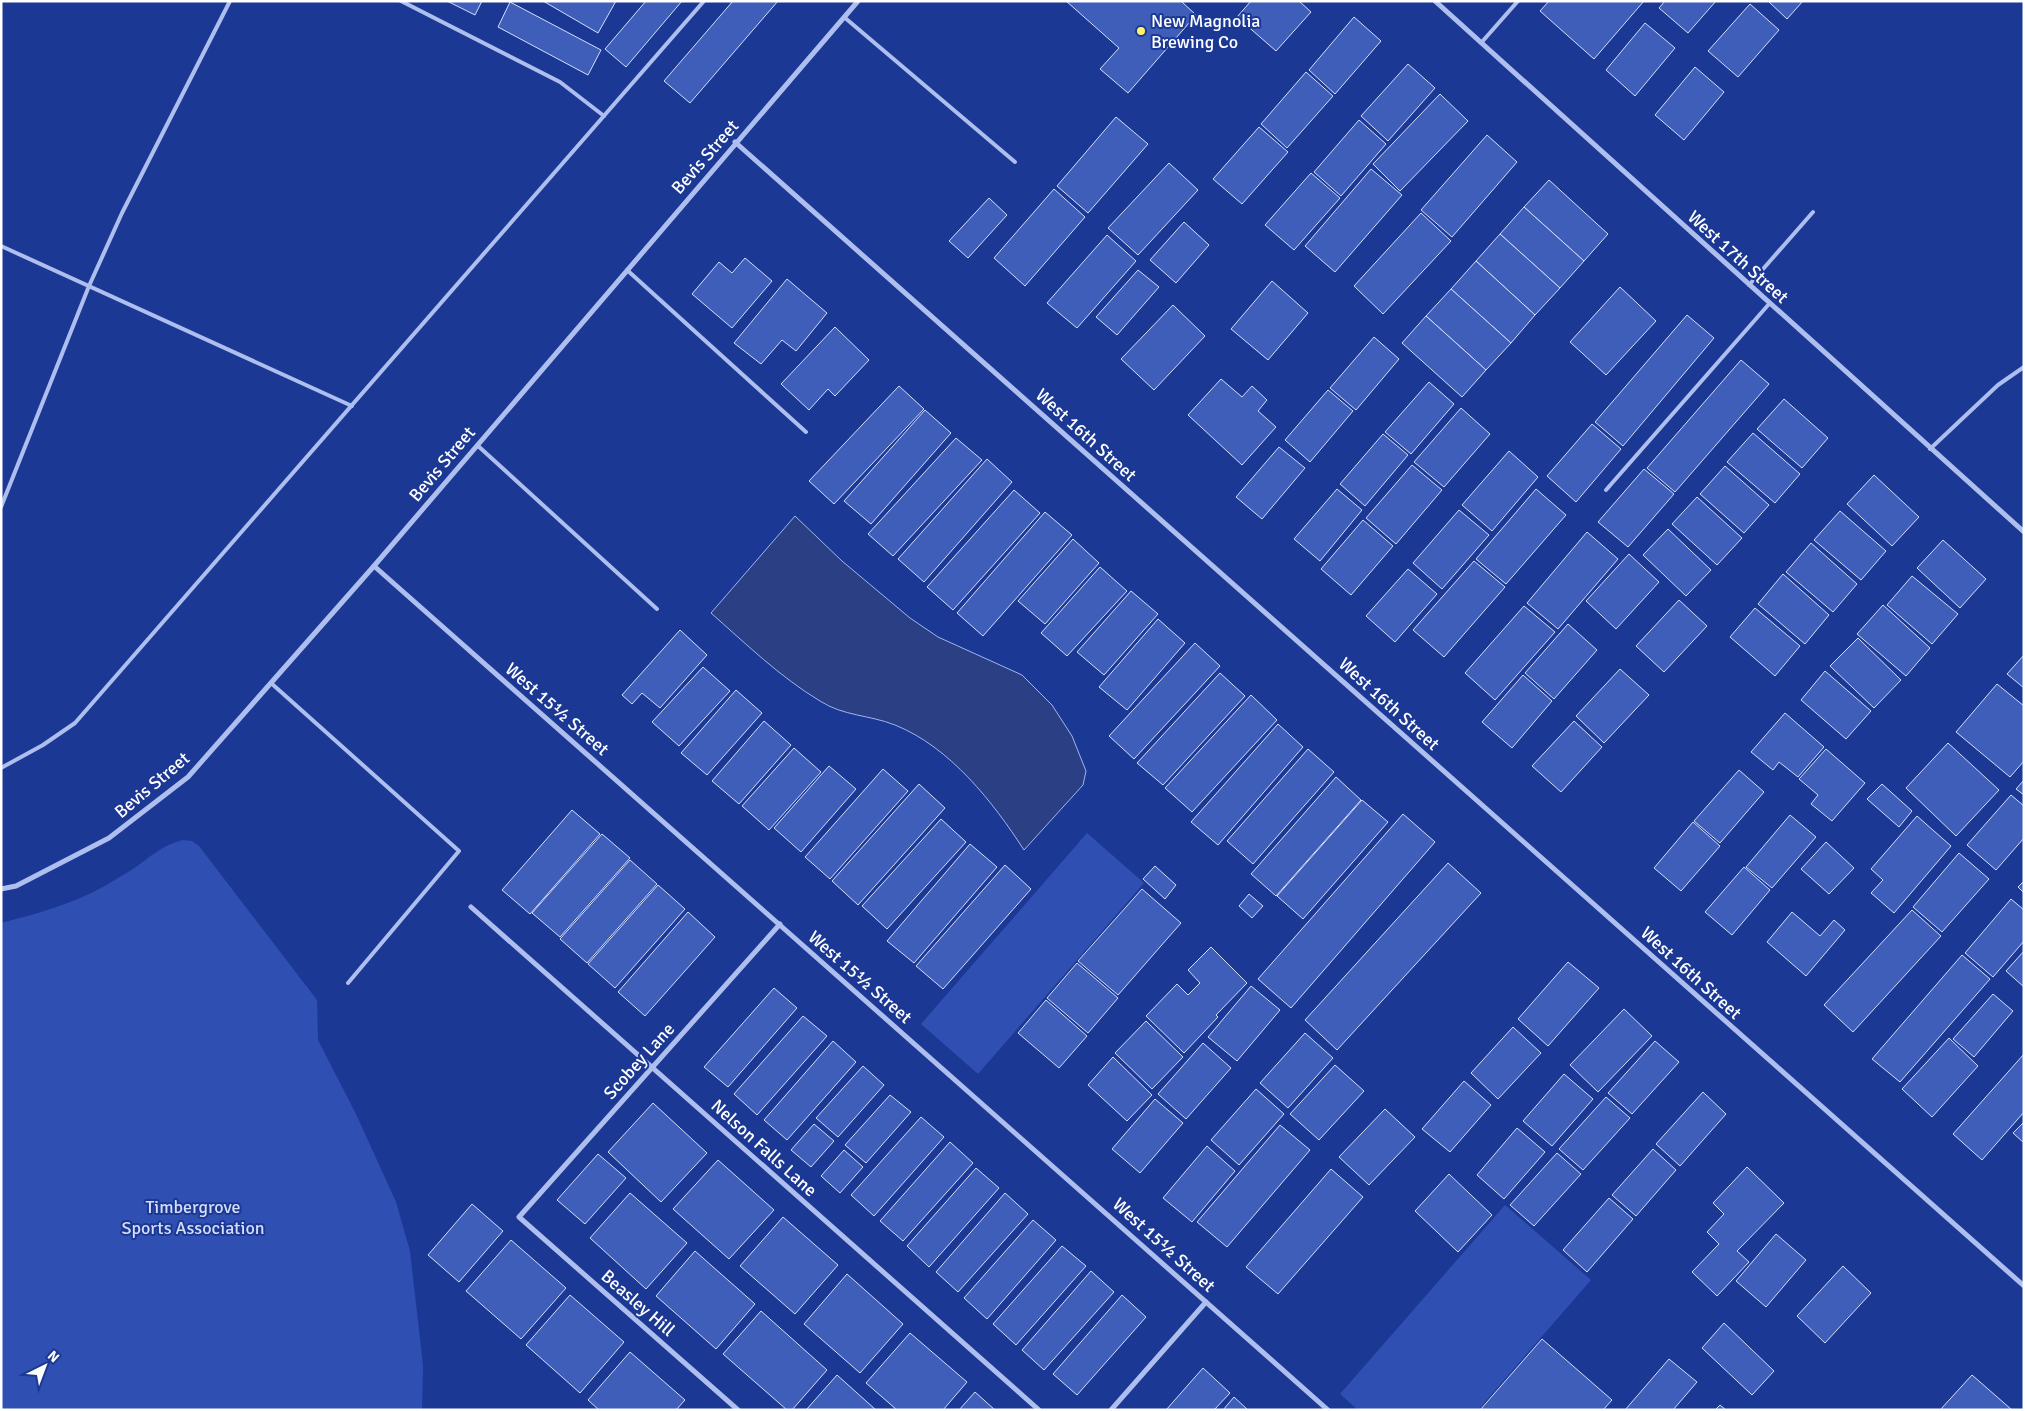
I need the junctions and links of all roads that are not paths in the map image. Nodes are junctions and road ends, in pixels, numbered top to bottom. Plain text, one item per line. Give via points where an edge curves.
1 (230, 1) edge
2 (401, 1) edge
3 (704, 1) edge
4 (858, 1) edge
5 (1435, 1) edge
6 (1518, 1) edge
7 (844, 17) junction
8 (1481, 43) junction
9 (604, 116) junction
10 (735, 142) junction
11 (1015, 162) dead end
12 (1813, 212) dead end
13 (1, 246) edge
14 (626, 270) junction
15 (1748, 285) junction
16 (89, 286) junction
17 (1769, 304) junction
18 (2024, 367) edge
19 (352, 406) junction
20 (806, 432) dead end
21 (477, 445) junction
22 (1930, 449) junction
23 (1606, 490) dead end
24 (1, 507) edge
25 (2024, 532) edge
26 (374, 566) junction
27 (657, 609) dead end
28 (271, 683) junction
29 (1, 768) edge
30 (1, 889) edge
31 (472, 906) dead end
32 (780, 924) junction
33 (348, 983) dead end
34 (652, 1067) junction
35 (519, 1217) joint
36 (2024, 1286) edge
37 (1206, 1302) junction
38 (738, 1410) edge
39 (1039, 1410) edge
40 (1111, 1410) edge
41 (1328, 1410) edge

1 - 16 lane via 122,213
2 - 9 lane via 560,82
3 - 9 lane
4 - 7 street, Bevis Street
5 - 8 street, West 17th Street
6 - 8 lane
7 - 10 street, Bevis Street
7 - 11 lane
8 - 15 street, West 17th Street
9 - 19 lane
10 - 14 street, Bevis Street
10 - 36 street, West 16th Street
12 - 15 lane
13 - 16 lane
14 - 20 lane
14 - 21 street, Bevis Street
15 - 17 street, West 17th Street
16 - 19 lane
16 - 24 lane
17 - 22 street, West 17th Street
17 - 23 lane
18 - 22 lane via 1998,385
19 - 29 lane via 75,723
21 - 26 street, Bevis Street
21 - 27 lane
22 - 25 street, West 17th Street
26 - 28 street, Bevis Street
26 - 32 street, West 15½ Street
28 - 30 street, Bevis Street via 188,777 146,810 109,838 24,882
28 - 33 lane via 459,851
31 - 34 street, Nelson Falls Lane
32 - 34 street, Scobey Lane
32 - 37 street, West 15½ Street
34 - 35 street, Scobey Lane
34 - 39 street, Nelson Falls Lane
35 - 38 street, Beasley Hill
37 - 40 street
37 - 41 street, West 15½ Street

